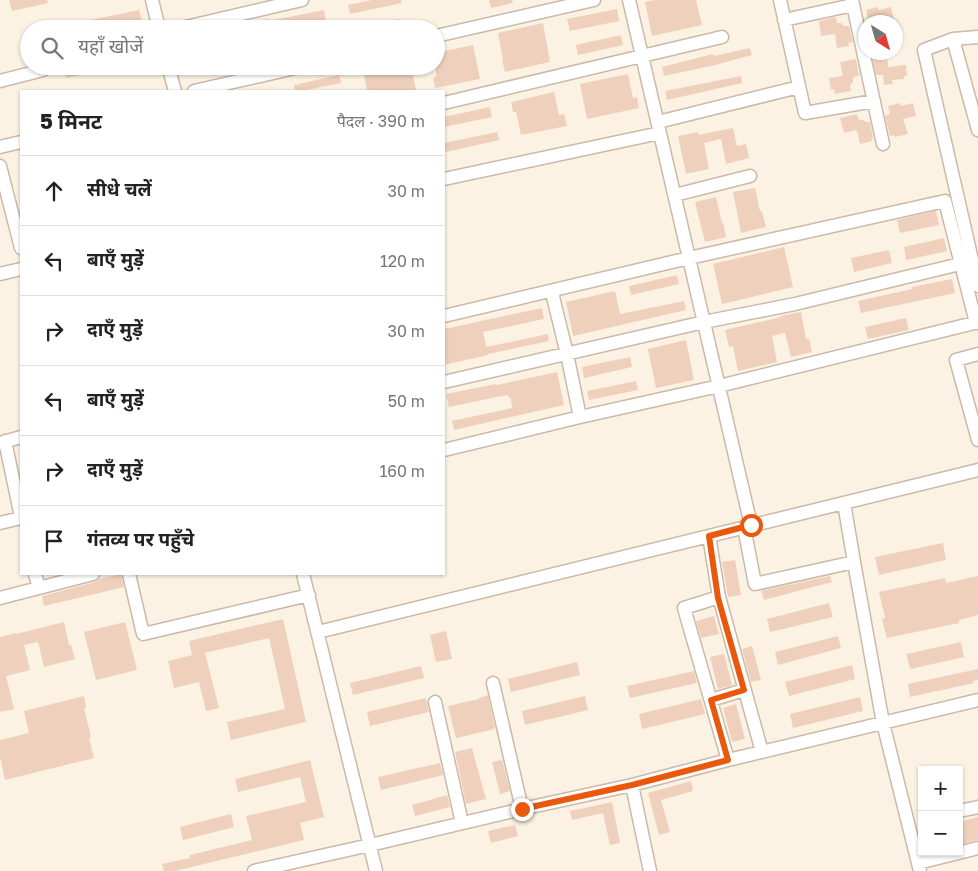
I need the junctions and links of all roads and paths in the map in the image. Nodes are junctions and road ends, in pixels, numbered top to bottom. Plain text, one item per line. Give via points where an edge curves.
1 (152, 0) edge
2 (302, 0) edge
3 (594, 0) edge
4 (629, 0) edge
5 (780, 0) edge
6 (852, 2) edge
7 (157, 20) edge
8 (216, 20) edge
9 (784, 20) junction
10 (445, 34) edge
11 (722, 37) dead end
12 (978, 38) edge
13 (954, 39) junction
14 (642, 56) junction
15 (24, 75) edge
16 (171, 75) edge
17 (264, 75) edge
18 (0, 81) edge
19 (799, 87) junction
20 (175, 90) edge
21 (198, 90) edge
22 (874, 101) junction
23 (445, 103) edge
24 (659, 128) junction
25 (978, 130) edge
26 (20, 142) edge
27 (883, 144) dead end
28 (0, 147) edge
29 (0, 166) edge
30 (750, 176) dead end
31 (445, 179) edge
32 (675, 195) junction
33 (20, 244) edge
34 (689, 258) junction
35 (960, 264) junction
36 (20, 270) edge
37 (0, 274) edge
38 (978, 286) edge
39 (554, 290) junction
40 (445, 316) edge
41 (704, 322) junction
42 (977, 323) edge
43 (567, 354) junction
44 (978, 354) edge
45 (445, 382) edge
46 (719, 386) junction
47 (580, 417) junction
48 (20, 437) edge
49 (978, 440) edge
50 (3, 442) edge
51 (445, 450) edge
52 (978, 470) edge
53 (844, 503) junction
54 (20, 513) edge
55 (20, 517) edge
56 (0, 523) edge
57 (748, 526) junction
58 (709, 536) junction
59 (854, 562) junction
60 (35, 575) edge
61 (89, 575) edge
62 (129, 575) edge
63 (304, 575) edge
64 (39, 588) junction
65 (309, 595) junction
66 (0, 598) edge
67 (718, 598) junction
68 (318, 632) junction
69 (493, 683) dead end
70 (744, 690) junction
71 (711, 700) junction
72 (978, 700) edge
73 (435, 702) dead end
74 (883, 723) junction
75 (762, 752) junction
76 (728, 760) junction
77 (632, 785) junction
78 (978, 807) edge
79 (522, 809) junction
80 (963, 811) edge
81 (918, 822) edge
82 (462, 823) junction
83 (909, 824) junction
84 (370, 845) junction
85 (978, 848) edge
86 (963, 851) edge
87 (945, 856) edge
88 (919, 867) edge
89 (254, 871) edge
90 (376, 871) edge
91 (650, 871) edge

1 - 7 street
2 - 8 street
3 - 10 street
4 - 14 street
5 - 9 street
6 - 9 street
6 - 22 street
9 - 19 street
11 - 14 street
12 - 13 street
13 - 25 street
13 - 38 street via 924,50
14 - 23 street
14 - 24 street
15 - 18 street
16 - 20 street
17 - 21 street
19 - 22 street via 805,113
19 - 24 street
22 - 27 street
24 - 31 street
24 - 32 street
26 - 28 street
29 - 33 street
30 - 32 street
32 - 34 street
34 - 35 street via 944,201
34 - 39 street
34 - 41 street
35 - 41 street via 795,304
35 - 42 street
36 - 37 street
39 - 40 street
39 - 43 street
41 - 43 street
41 - 46 street
42 - 46 street
43 - 45 street
43 - 47 street
44 - 49 street via 956,360
46 - 47 street
46 - 57 street
47 - 51 street
48 - 50 street
50 - 54 street
52 - 53 street
53 - 57 street
53 - 59 street
55 - 56 street
57 - 58 street
57 - 59 street via 756,584
58 - 67 street
58 - 68 street
59 - 74 street
60 - 64 street
61 - 64 street
62 - 65 street via 143,634
63 - 65 street
64 - 66 street
65 - 68 street
67 - 70 street
67 - 71 street via 684,608
68 - 84 street
69 - 79 street
70 - 71 street
70 - 75 street
71 - 76 street
72 - 74 street
73 - 82 street
74 - 75 street
74 - 83 street
75 - 76 street
76 - 77 street
77 - 79 street
77 - 91 street
78 - 80 street
79 - 82 street
81 - 83 street
82 - 84 street
83 - 88 street
84 - 89 street
84 - 90 street
85 - 86 street
87 - 88 street

